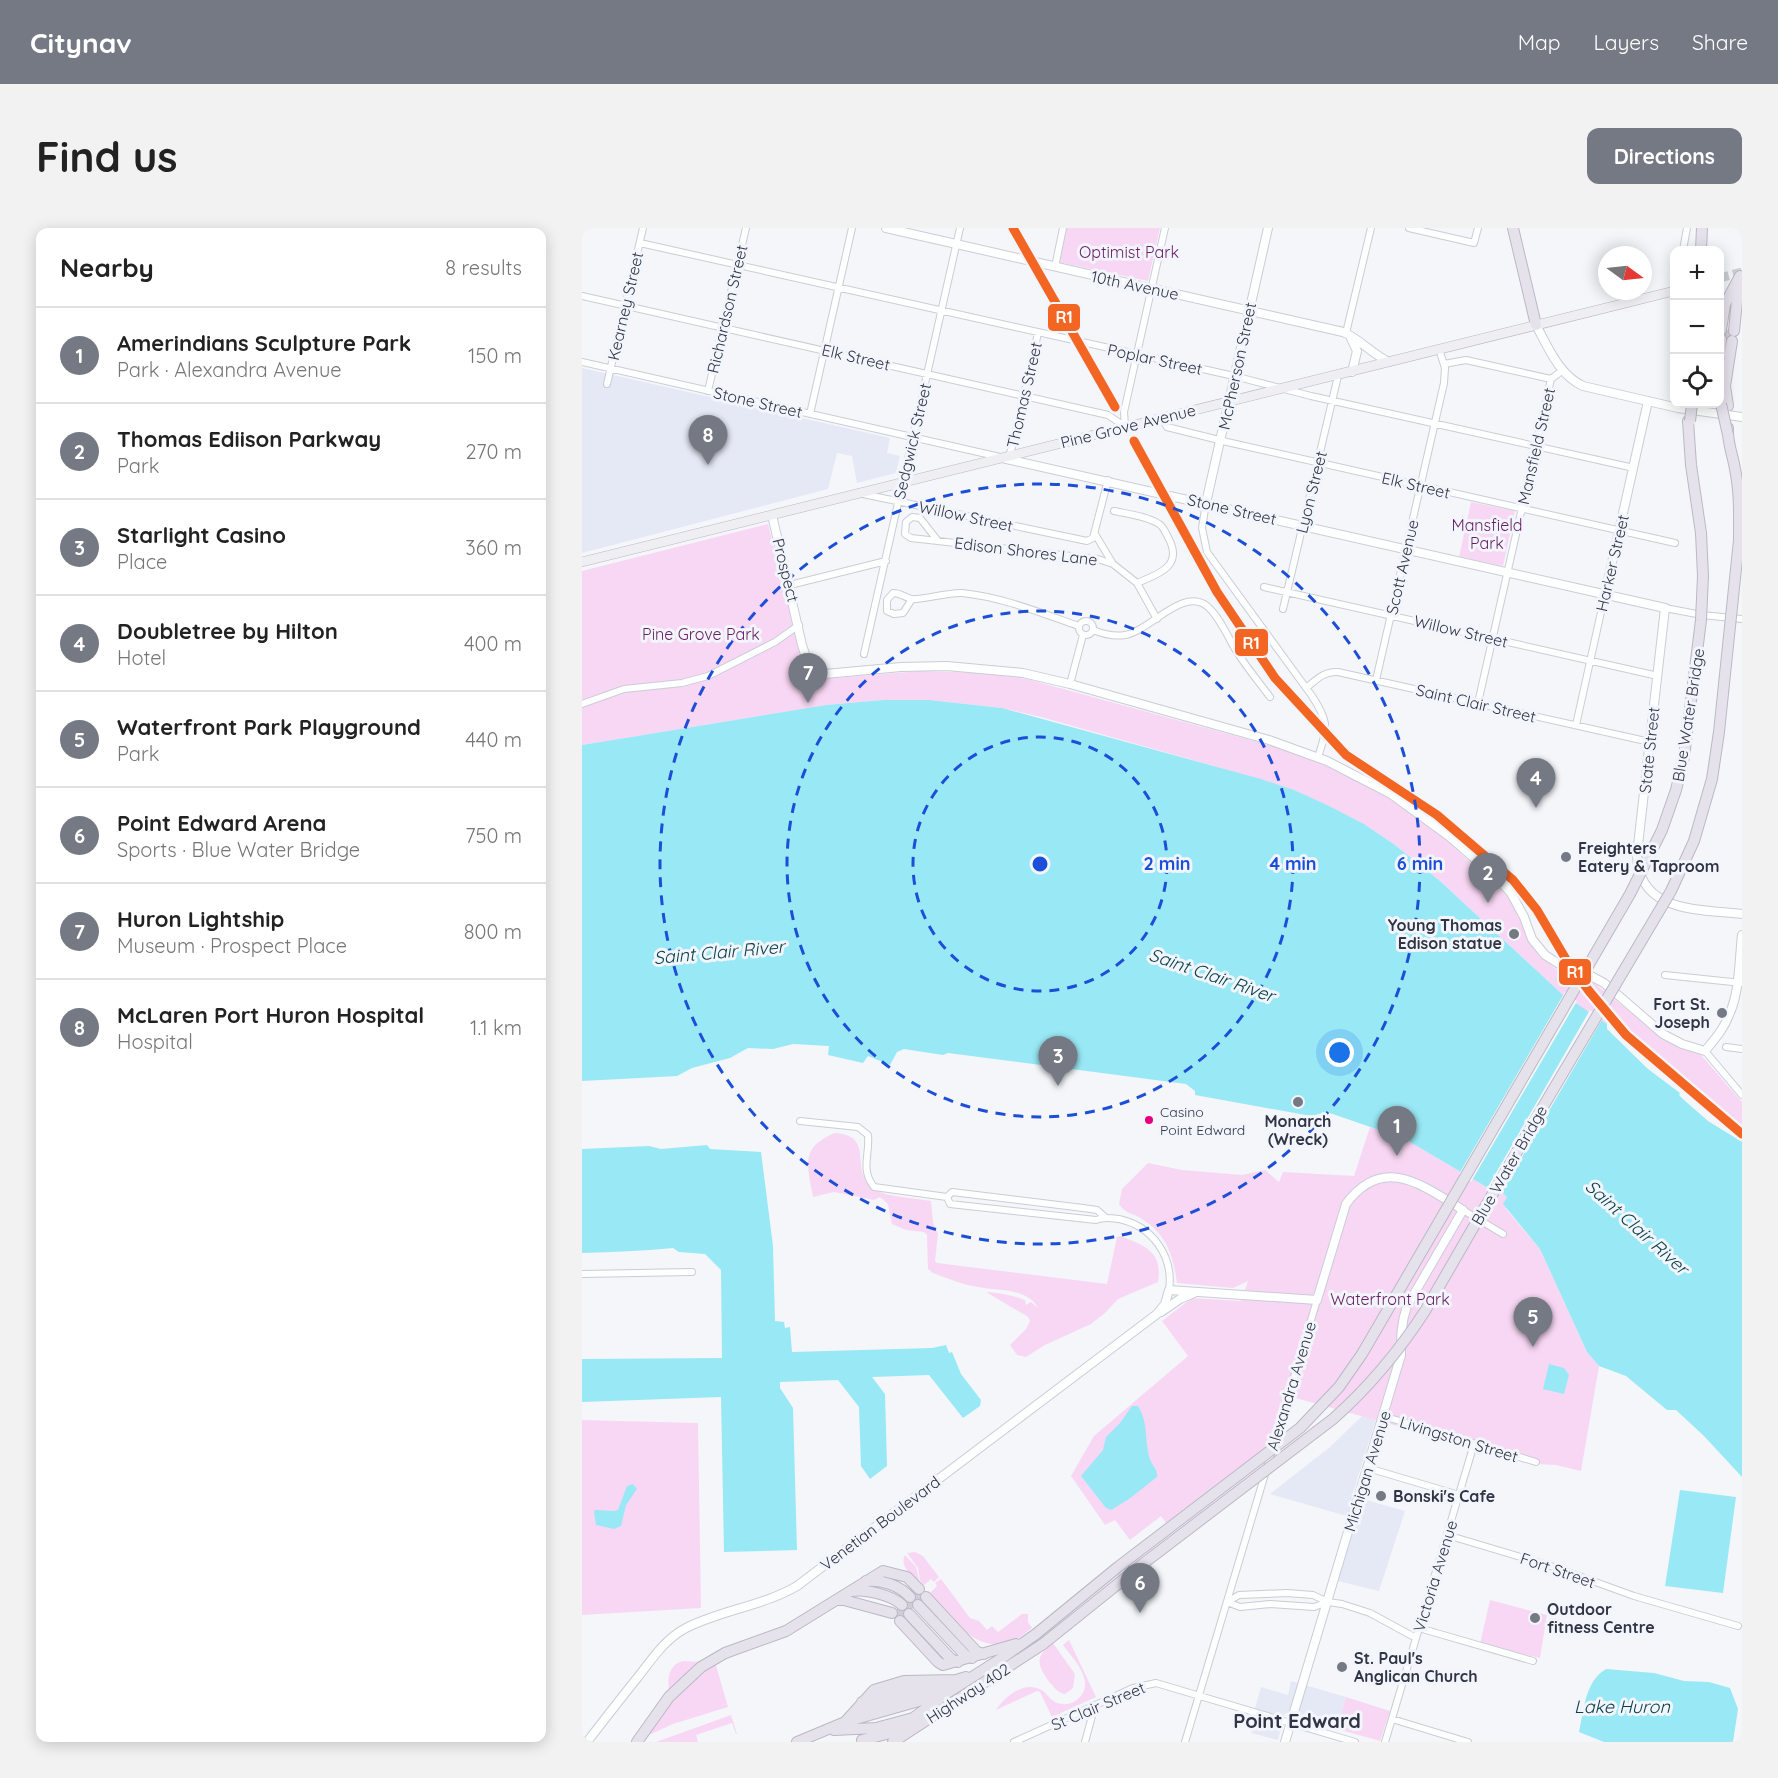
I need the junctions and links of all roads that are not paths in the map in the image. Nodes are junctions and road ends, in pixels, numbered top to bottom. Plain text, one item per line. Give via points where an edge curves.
1 (643, 228) edge
2 (746, 228) edge
3 (852, 228) edge
4 (886, 228) edge
5 (960, 228) edge
6 (1063, 228) edge
7 (1165, 228) edge
8 (1268, 228) edge
9 (1371, 228) edge
10 (1409, 228) edge
11 (1478, 228) edge
12 (1513, 228) edge
13 (1687, 228) edge
14 (1702, 228) edge
15 (1708, 228) edge
16 (640, 243) junction
17 (957, 244) junction
18 (1684, 246) edge
19 (1701, 246) edge
20 (1702, 246) edge
21 (738, 265) junction
22 (1055, 267) junction
23 (1740, 277) edge
24 (839, 287) junction
25 (1151, 288) junction
26 (1670, 291) edge
27 (1724, 292) edge
28 (582, 296) edge
29 (625, 305) junction
30 (1249, 310) junction
31 (941, 311) junction
32 (1536, 325) junction
33 (723, 328) junction
34 (1038, 333) junction
35 (1347, 333) junction
36 (1727, 335) edge
37 (1439, 349) junction
38 (825, 350) junction
39 (1719, 354) edge
40 (1136, 355) junction
41 (582, 362) edge
42 (1389, 362) junction
43 (1444, 364) junction
44 (610, 368) junction
45 (1563, 370) junction
46 (1352, 372) junction
47 (927, 373) junction
48 (1234, 375) junction
49 (1338, 376) junction
50 (1551, 379) junction
51 (607, 384) dead end
52 (1283, 388) junction
53 (708, 391) junction
54 (1724, 392) edge
55 (1024, 396) junction
56 (1332, 400) junction
57 (1229, 401) junction
58 (1648, 401) junction
59 (1689, 408) edge
60 (1689, 408) edge
61 (1723, 408) edge
62 (810, 414) junction
63 (1742, 417) edge
64 (1162, 418) junction
65 (1435, 422) junction
66 (1126, 427) junction
67 (1688, 434) junction
68 (912, 437) junction
69 (1221, 441) junction
70 (1536, 446) junction
71 (1005, 457) junction
72 (1318, 463) junction
73 (1634, 468) junction
74 (1108, 480) junction
75 (902, 482) junction
76 (1420, 486) junction
77 (860, 493) junction
78 (899, 501) junction
79 (1206, 503) junction
80 (1522, 508) junction
81 (1114, 511) dead end
82 (772, 515) junction
83 (1742, 515) edge
84 (1303, 526) junction
85 (1619, 532) junction
86 (1095, 534) junction
87 (1739, 540) junction
88 (938, 541) junction
89 (1675, 543) dead end
90 (1406, 549) junction
91 (886, 561) junction
92 (582, 562) edge
93 (1113, 564) junction
94 (1508, 572) junction
95 (1137, 583) junction
96 (790, 585) junction
97 (1264, 587) dead end
98 (1287, 593) junction
99 (1605, 594) junction
100 (912, 599) dead end
101 (1665, 608) junction
102 (1283, 609) dead end
103 (1391, 615) junction
104 (1157, 619) junction
105 (1742, 619) edge
106 (799, 625) junction
107 (1079, 626) junction
108 (1093, 630) junction
109 (1083, 635) junction
110 (1493, 639) junction
111 (864, 654) dead end
112 (1590, 661) junction
113 (1658, 676) junction
114 (1376, 680) junction
115 (1070, 684) junction
116 (1306, 688) junction
117 (1270, 697) dead end
118 (584, 703) edge
119 (1478, 703) junction
120 (1576, 725) junction
121 (1650, 742) junction
122 (1318, 757) junction
123 (1742, 914) edge
124 (1742, 935) edge
125 (1665, 975) dead end
126 (1739, 983) edge
127 (1726, 1047) dead end
128 (1742, 1048) edge
129 (1705, 1051) junction
130 (1740, 1093) edge
131 (800, 1121) dead end
132 (947, 1197) junction
133 (1463, 1210) junction
134 (1105, 1217) junction
135 (1503, 1234) dead end
136 (692, 1272) dead end
137 (582, 1274) edge
138 (1169, 1290) junction
139 (1197, 1292) junction
140 (1317, 1299) junction
141 (1157, 1314) junction
142 (1383, 1416) junction
143 (1474, 1444) junction
144 (1536, 1462) dead end
145 (1368, 1467) junction
146 (1459, 1495) junction
147 (1447, 1535) junction
148 (855, 1588) junction
149 (1264, 1593) junction
150 (1290, 1593) junction
151 (1227, 1602) junction
152 (1328, 1602) junction
153 (910, 1605) junction
154 (1262, 1605) junction
155 (1289, 1605) junction
156 (1738, 1626) dead end
157 (1419, 1628) junction
158 (1033, 1636) junction
159 (1416, 1638) junction
160 (1043, 1644) joint
161 (968, 1659) junction
162 (1533, 1661) dead end
163 (934, 1680) junction
164 (955, 1682) junction
165 (1199, 1694) junction
166 (936, 1701) junction
167 (1095, 1705) junction
168 (854, 1713) junction
169 (1392, 1719) junction
170 (1291, 1722) junction
171 (832, 1730) junction
172 (910, 1731) edge
173 (865, 1737) edge
174 (587, 1742) edge
175 (637, 1742) edge
176 (796, 1742) edge
177 (881, 1742) edge
178 (893, 1742) edge
179 (1014, 1742) edge
180 (1084, 1742) edge
181 (1185, 1742) edge
182 (1285, 1742) edge
183 (1356, 1742) edge
184 (1385, 1742) edge
185 (1468, 1742) edge

1 - 16 street, Kearney Street
2 - 21 street, Richardson Street
3 - 24 street
4 - 17 street, 10th Avenue
5 - 17 street, Sedgwick Street
6 - 22 street
7 - 25 street
8 - 30 street, McPherson Street
9 - 35 street
10 - 11 street via 1474,243
12 - 32 highway
13 - 18 street
14 - 19 highway
15 - 20 highway
16 - 21 street, Poplar Street
16 - 29 street, Kearney Street
17 - 22 street, 10th Avenue
17 - 31 street, Sedgwick Street
21 - 24 street, Poplar Street
21 - 33 street, Richardson Street
22 - 25 street, 10th Avenue
23 - 27 highway
23 - 36 highway via 1725,304
24 - 31 street, Poplar Street
24 - 38 street
25 - 30 street, 10th Avenue
25 - 40 street
26 - 32 main road, Pine Grove Avenue
28 - 29 street, Elk Street
29 - 33 street, Elk Street
29 - 44 street, Kearney Street
30 - 35 street, 10th Avenue
30 - 48 street, McPherson Street
31 - 34 street, Poplar Street
31 - 47 street, Sedgwick Street
32 - 37 main road, Pine Grove Avenue
32 - 45 street
33 - 38 street, Elk Street
33 - 53 street, Richardson Street
34 - 40 street, Poplar Street
34 - 55 street, Thomas Street
35 - 42 street, 10th Avenue
35 - 46 street via 1357,351
36 - 39 highway
36 - 54 highway
37 - 42 main road, Pine Grove Avenue
37 - 43 street, Scott Avenue
38 - 47 street, Elk Street
38 - 62 street
40 - 48 street, Poplar Street
40 - 66 street via 1124,412
41 - 44 street, Stone Street
42 - 46 main road, Pine Grove Avenue
43 - 50 street via 1466,360
43 - 65 street, Scott Avenue
44 - 51 street, Kearney Street
44 - 53 street, Stone Street
45 - 50 street, Mansfield Street
45 - 58 street via 1583,386
46 - 49 main road, Pine Grove Avenue
47 - 55 street, Elk Street
47 - 68 street, Sedgwick Street
48 - 52 street, Poplar Street
48 - 57 street, McPherson Street
49 - 52 main road, Pine Grove Avenue
49 - 56 street, Lyon Street
50 - 70 street, Mansfield Street
52 - 56 street, Poplar Street
52 - 57 main road, Pine Grove Avenue
53 - 62 street, Stone Street
55 - 66 street, Elk Street via 1108,415
55 - 71 street, Thomas Street
56 - 65 street, Poplar Street
56 - 72 street, Lyon Street
57 - 64 main road, Pine Grove Avenue
57 - 69 street, McPherson Street
58 - 63 street
58 - 73 street, Harker Street
59 - 67 highway, bridge
60 - 67 highway, bridge
61 - 87 highway, bridge via 1736,471
62 - 68 street, Stone Street
64 - 66 main road, Pine Grove Avenue
64 - 69 street, Elk Street via 1167,427
65 - 70 street, Poplar Street
65 - 76 street, Scott Avenue
66 - 71 main road, Pine Grove Avenue
67 - 158 highway, Blue Water Bridge, bridge via 1701,533 1703,588 1698,653 1684,758 1669,811 1638,880 1372,1336 1330,1398 1290,1437
68 - 71 street, Stone Street
68 - 75 street, Sedgwick Street
69 - 72 street, Elk Street
69 - 79 street, McPherson Street
70 - 73 street, Poplar Street
70 - 80 street, Mansfield Street
71 - 74 street, Stone Street
71 - 75 main road, Pine Grove Avenue
72 - 76 street, Elk Street
72 - 84 street, Lyon Street
73 - 85 street, Harker Street
74 - 79 street, Stone Street
74 - 86 street
75 - 77 main road, Pine Grove Avenue
75 - 78 street, Sedgwick Street
76 - 80 street, Elk Street
76 - 90 street, Scott Avenue
77 - 78 street, Willow Street
77 - 82 main road, Pine Grove Avenue
78 - 86 street, Willow Street via 1087,542
78 - 91 street, Sedgwick Street
79 - 84 street, Stone Street
79 - 116 street via 1202,528 1207,552
80 - 85 street, Elk Street
80 - 94 street, Mansfield Street
81 - 95 street via 1160,524 1173,549 1173,561 1168,567
82 - 92 main road, Pine Grove Avenue
82 - 96 street, Prospect
83 - 87 highway
84 - 90 street, Stone Street
84 - 98 street, Lyon Street
85 - 89 street, Elk Street
85 - 99 street, Harker Street
86 - 93 street, Edison Shores Lane
87 - 160 highway, Blue Water Bridge, bridge via 1717,751 1696,834 1671,891 1421,1317 1359,1395 1316,1433
88 - 88 street, Edison Shores Lane via 920,518 912,517 906,522 904,530 908,537
88 - 93 street, Edison Shores Lane via 1098,558
90 - 94 street, Stone Street
90 - 103 street, Scott Avenue
91 - 96 street
91 - 111 street, Sedgwick Street
93 - 95 street, Edison Shores Lane
94 - 99 street, Stone Street
94 - 110 street, Mansfield Street
95 - 104 street, Edison Shores Lane
96 - 106 street, Prospect
97 - 98 street, Willow Street
98 - 102 street, Lyon Street
98 - 103 street, Willow Street
99 - 101 street, Stone Street
99 - 112 street, Harker Street
100 - 107 street via 961,593 1013,604
101 - 105 street, Stone Street
101 - 113 street, State Street
103 - 110 street, Willow Street
103 - 114 street, Scott Avenue
104 - 108 street via 1125,635
104 - 117 street via 1182,603 1194,601 1205,605
106 - 115 street, Prospect via 807,660 817,672 833,675 947,666 1023,673
106 - 118 street via 775,642 708,676 624,689
107 - 108 street via 1087,621
107 - 109 street
108 - 109 street
109 - 115 street
110 - 112 street, Willow Street
110 - 119 street, Mansfield Street
112 - 113 street, Willow Street
112 - 120 street, Harker Street
113 - 121 street, State Street
114 - 116 street, Saint Clair Street via 1329,672
114 - 119 street, Saint Clair Street
115 - 122 street
116 - 122 street via 1321,709 1325,724 1326,734
119 - 120 street, Saint Clair Street
120 - 121 street, Saint Clair Street
121 - 123 street, State Street via 1638,869 1649,889 1668,903
122 - 129 street via 1385,791 1450,837 1511,893 1532,939 1554,962 1604,983 1663,1034
124 - 126 street
125 - 126 street
126 - 129 street via 1730,1014
127 - 128 street
129 - 130 street
131 - 132 street, Venetian Boulevard via 858,1127 868,1135 865,1163 867,1178 874,1187
132 - 134 street, Venetian Boulevard via 951,1204 1096,1220
132 - 134 street, Venetian Boulevard via 952,1192 1083,1208 1098,1210
133 - 135 street, Alexandra Avenue
133 - 140 street, Alexandra Avenue via 1410,1180 1394,1177 1363,1185 1346,1204
133 - 142 street, Michigan Avenue via 1407,1306 1401,1325 1401,1355
134 - 138 street, Venetian Boulevard via 1133,1223 1154,1238 1167,1259
136 - 137 street
138 - 139 street
138 - 141 street, Venetian Boulevard
139 - 140 street
139 - 141 street
140 - 151 street, Alexandra Avenue
141 - 174 street, Venetian Boulevard via 797,1586 709,1618 671,1638
142 - 143 street, Livingston Street
142 - 145 street, Michigan Avenue
143 - 144 street, Livingston Street
143 - 146 street, Victoria Avenue
145 - 146 street
145 - 152 street, Michigan Avenue
146 - 147 street, Victoria Avenue
147 - 156 street, Fort Street
147 - 157 street, Victoria Avenue
148 - 153 highway via 865,1586 896,1593
148 - 153 highway via 851,1595 891,1605
148 - 153 highway via 883,1571 905,1576
148 - 175 highway via 786,1631 725,1653 701,1667 669,1697
149 - 150 street
149 - 151 street via 1239,1595
149 - 154 street
150 - 152 street via 1313,1595
150 - 155 street
151 - 154 street via 1240,1607
151 - 165 street, Alexandra Avenue
152 - 155 street via 1314,1607
152 - 159 street via 1370,1613
152 - 170 street, Michigan Avenue
153 - 161 highway
153 - 161 highway via 944,1661
154 - 155 street
157 - 159 street, Victoria Avenue
157 - 162 street
158 - 161 highway
158 - 164 highway via 978,1673
159 - 169 street, Victoria Avenue
160 - 172 highway, Highway 402
163 - 164 highway
163 - 168 highway
163 - 168 highway via 918,1681
164 - 166 highway
164 - 168 highway
165 - 167 street, St Clair Street via 1152,1683
165 - 170 street, St Clair Street
165 - 181 street, Alexandra Avenue
166 - 168 highway
166 - 168 highway
166 - 171 highway
166 - 173 highway via 914,1718
167 - 179 street, St Clair Street
167 - 180 street
168 - 171 highway
168 - 173 highway
169 - 184 street, Victoria Avenue
169 - 185 street
170 - 182 street, Michigan Avenue
170 - 183 street, St Clair Street
171 - 176 highway
172 - 173 highway
172 - 173 highway
172 - 177 highway
172 - 178 highway, Highway 402

